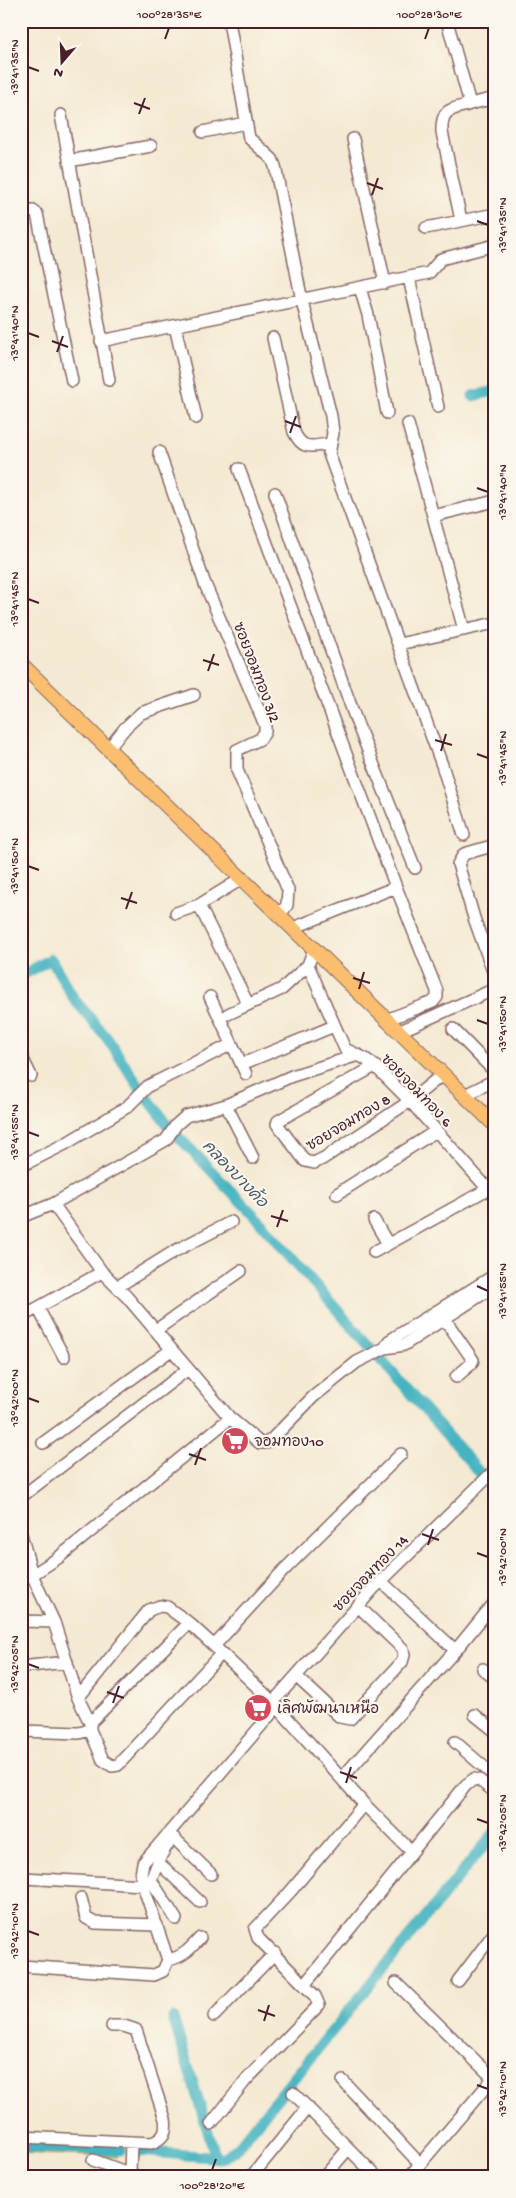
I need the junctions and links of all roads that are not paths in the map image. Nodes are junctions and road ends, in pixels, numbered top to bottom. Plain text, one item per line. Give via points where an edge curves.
1 (229, 21) edge
2 (447, 21) edge
3 (495, 98) edge
4 (470, 104) junction
5 (60, 115) dead end
6 (246, 123) junction
7 (203, 132) dead end
8 (353, 139) dead end
9 (151, 146) dead end
10 (69, 161) junction
11 (21, 213) edge
12 (495, 214) edge
13 (461, 220) junction
14 (426, 228) dead end
15 (495, 245) edge
16 (409, 278) junction
17 (385, 283) junction
18 (360, 288) junction
19 (302, 301) junction
20 (175, 326) junction
21 (272, 338) dead end
22 (101, 340) junction
23 (109, 380) dead end
24 (72, 381) dead end
25 (438, 407) dead end
26 (387, 413) dead end
27 (196, 418) dead end
28 (408, 424) dead end
29 (329, 444) junction
30 (159, 452) dead end
31 (239, 469) dead end
32 (274, 493) dead end
33 (495, 501) edge
34 (433, 516) junction
35 (495, 623) edge
36 (464, 630) junction
37 (399, 644) junction
38 (21, 664) edge
39 (194, 695) dead end
40 (356, 723) junction
41 (338, 730) junction
42 (109, 748) junction
43 (464, 835) dead end
44 (495, 845) edge
45 (415, 868) dead end
46 (243, 878) junction
47 (396, 887) junction
48 (198, 905) junction
49 (176, 913) dead end
50 (280, 915) junction
51 (293, 928) junction
52 (314, 949) junction
53 (308, 966) junction
54 (495, 977) edge
55 (495, 989) edge
56 (210, 997) dead end
57 (248, 1004) junction
58 (228, 1014) dead end
59 (386, 1020) junction
60 (334, 1026) junction
61 (453, 1029) dead end
62 (398, 1032) junction
63 (232, 1044) junction
64 (21, 1055) edge
65 (358, 1055) junction
66 (374, 1066) junction
67 (495, 1072) edge
68 (443, 1074) junction
69 (31, 1076) dead end
70 (495, 1080) edge
71 (465, 1095) junction
72 (410, 1101) junction
73 (226, 1106) junction
74 (495, 1125) edge
75 (436, 1131) junction
76 (254, 1158) dead end
77 (21, 1166) edge
78 (493, 1191) edge
79 (337, 1194) dead end
80 (53, 1204) junction
81 (21, 1217) edge
82 (374, 1220) dead end
83 (231, 1222) dead end
84 (388, 1244) junction
85 (374, 1252) dead end
86 (241, 1271) dead end
87 (102, 1272) junction
88 (495, 1276) edge
89 (495, 1286) edge
90 (117, 1287) junction
91 (38, 1308) junction
92 (21, 1317) edge
93 (444, 1318) junction
94 (156, 1330) junction
95 (171, 1350) junction
96 (382, 1350) junction
97 (64, 1357) dead end
98 (187, 1370) junction
99 (456, 1377) dead end
100 (230, 1418) junction
101 (43, 1443) dead end
102 (401, 1454) dead end
103 (493, 1471) edge
104 (21, 1497) edge
105 (21, 1534) edge
106 (27, 1576) edge
107 (381, 1581) junction
108 (495, 1602) edge
109 (358, 1606) junction
110 (21, 1622) edge
111 (54, 1622) junction
112 (189, 1623) junction
113 (218, 1650) junction
114 (455, 1650) junction
115 (67, 1662) junction
116 (21, 1667) edge
117 (483, 1669) dead end
118 (297, 1677) junction
119 (495, 1679) edge
120 (78, 1698) junction
121 (275, 1704) junction
122 (475, 1715) dead end
123 (90, 1726) junction
124 (21, 1731) edge
125 (495, 1731) edge
126 (455, 1742) dead end
127 (493, 1772) edge
128 (342, 1778) junction
129 (484, 1784) junction
130 (495, 1792) edge
131 (364, 1804) junction
132 (178, 1822) junction
133 (174, 1838) junction
134 (411, 1851) junction
135 (159, 1863) junction
136 (211, 1874) dead end
137 (24, 1878) dead end
138 (143, 1885) junction
139 (81, 1898) dead end
140 (200, 1902) dead end
141 (176, 1919) dead end
142 (156, 1925) junction
143 (495, 1932) edge
144 (200, 1938) dead end
145 (275, 1953) junction
146 (168, 1960) junction
147 (21, 1966) edge
148 (458, 1981) dead end
149 (396, 1983) dead end
150 (305, 1984) junction
151 (214, 2016) dead end
152 (112, 2026) dead end
153 (494, 2077) edge
154 (343, 2081) dead end
155 (293, 2093) dead end
156 (308, 2107) junction
157 (211, 2124) dead end
158 (21, 2137) edge
159 (131, 2142) junction
160 (348, 2149) junction
161 (93, 2160) dead end
162 (420, 2164) junction
163 (495, 2173) edge
164 (135, 2175) edge
165 (251, 2177) edge
166 (324, 2177) edge
167 (377, 2177) edge
168 (409, 2177) edge
169 (492, 2177) edge

1 - 6 street
2 - 4 street
3 - 4 street
4 - 13 street via 447,111 442,117 442,132
5 - 10 street
6 - 7 street
6 - 19 street via 249,138 272,159 275,166
8 - 17 street
9 - 10 street
10 - 22 street
11 - 24 street via 32,211 37,214
12 - 13 street
13 - 14 street
15 - 16 street via 441,259 429,273
16 - 17 street
16 - 25 street
17 - 18 street
18 - 19 street
18 - 26 street
19 - 20 street
19 - 29 street via 331,416 333,433
20 - 22 street
20 - 27 street
21 - 29 street via 299,442 307,446
22 - 23 street
28 - 34 street
29 - 37 street via 329,454
30 - 50 street, ซอยจอมทอง 3/2 via 205,584 264,725 265,732 260,739 237,750 236,760 237,770 288,890 287,905
31 - 41 street
32 - 40 street
33 - 34 street
34 - 36 street
35 - 36 street
36 - 37 street
37 - 43 street
38 - 42 main road
39 - 42 street via 141,713
40 - 41 street
40 - 45 street
41 - 47 street
42 - 46 main road
44 - 54 street via 464,854 458,864
46 - 48 street
46 - 50 main road
47 - 51 street
47 - 59 street via 437,997 433,1002
48 - 49 street
48 - 57 street
50 - 51 main road
51 - 52 main road
52 - 53 street
52 - 59 main road
53 - 57 street via 282,989
53 - 60 street, ซอยจอมทอง 6
55 - 62 street
56 - 63 street
57 - 58 street
59 - 62 main road
60 - 63 street via 244,1069
60 - 65 street, ซอยจอมทอง 6 via 345,1049
61 - 67 street
62 - 68 main road
63 - 77 street via 143,1089 127,1106 66,1144
64 - 69 street
65 - 66 street, ซอยจอมทอง 6
65 - 73 street via 292,1076
66 - 72 street, ซอยจอมทอง 6
66 - 72 street, ซอยจอมทอง 8 via 283,1116 277,1124 305,1161 314,1164
68 - 71 main road
68 - 72 street, ซอยจอมทอง 8
70 - 71 street
71 - 74 main road
72 - 75 street, ซอยจอมทอง 6
73 - 76 street
73 - 80 street via 186,1116 166,1140
75 - 78 street, ซอยจอมทอง 6
75 - 79 street
78 - 84 street
80 - 81 street
80 - 87 street
82 - 84 street
83 - 90 street
84 - 85 street
86 - 94 street
87 - 90 street
87 - 91 street
88 - 96 street via 390,1341
89 - 93 street
90 - 94 street
91 - 92 street
91 - 97 street
93 - 96 street via 404,1345
93 - 99 street via 473,1360
94 - 95 street
95 - 98 street
95 - 101 street
96 - 100 street via 357,1362 313,1397 266,1443 254,1440
98 - 100 street
98 - 104 street
100 - 106 street via 58,1558
102 - 113 street via 284,1570
103 - 107 street, ซอยจอมทอง 14
105 - 106 street
106 - 111 street
107 - 109 street, ซอยจอมทอง 14
107 - 114 street
108 - 114 street
109 - 118 street, ซอยจอมทอง 14
109 - 118 street via 403,1649 404,1655 356,1715 345,1720
110 - 111 street
111 - 115 street
112 - 113 street
112 - 120 street via 166,1607 149,1610
112 - 123 street
113 - 121 street
113 - 123 street via 118,1765 112,1766 103,1760
114 - 128 street
115 - 116 street
115 - 120 street
117 - 119 street
118 - 121 street, ซอยจอมทอง 14
120 - 123 street
121 - 128 street
121 - 132 street, ซอยจอมทอง 14
122 - 125 street
123 - 124 street via 79,1733
126 - 127 street
127 - 129 street
128 - 131 street
129 - 130 street
129 - 134 street via 474,1779 466,1784
131 - 134 street
131 - 145 street via 255,1929 258,1938
132 - 133 street
132 - 138 street, ซอยจอมทอง 14 via 143,1863
133 - 135 street via 160,1854
133 - 136 street
134 - 150 street
135 - 140 street
135 - 141 street via 151,1880
137 - 138 street
138 - 142 street
139 - 142 street via 86,1918 95,1924
142 - 146 street
143 - 148 street
144 - 146 street via 179,1958
145 - 150 street
145 - 151 street
146 - 147 street via 163,1972 154,1975
149 - 153 street
150 - 157 street via 319,2005 246,2080
152 - 159 street via 136,2030 166,2130 162,2139 152,2143
153 - 162 street
154 - 162 street
155 - 156 street
156 - 160 street
156 - 165 street
158 - 159 street
159 - 164 street
160 - 166 street
160 - 167 street
161 - 164 street
162 - 168 street
163 - 169 street

